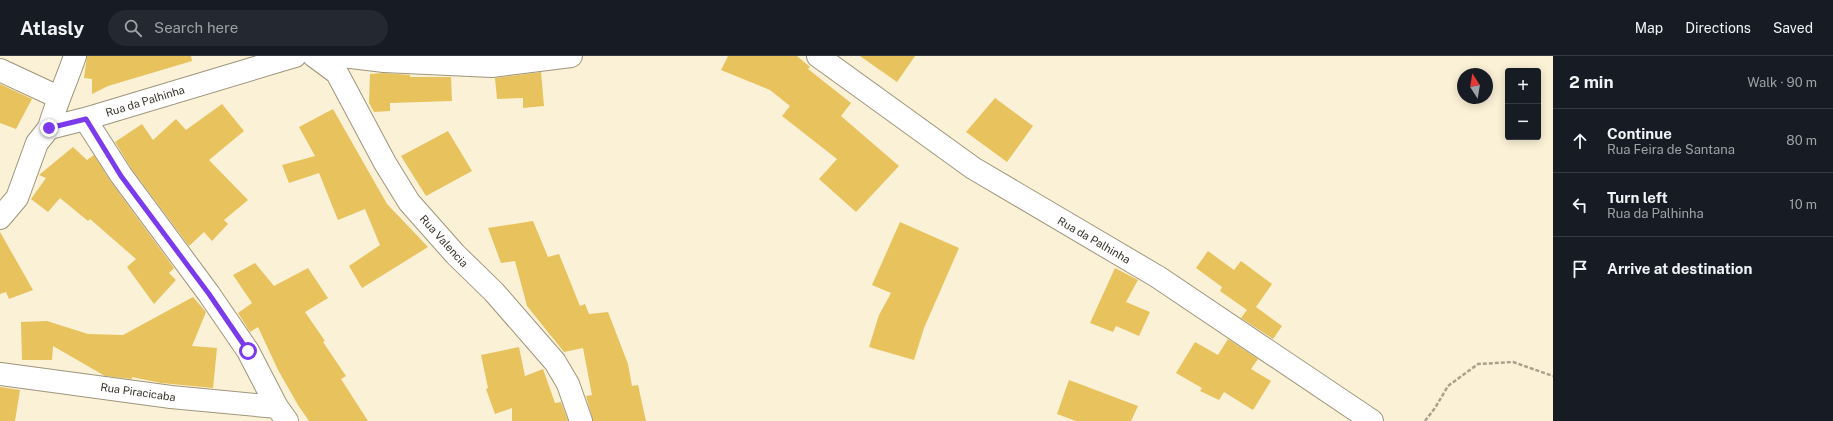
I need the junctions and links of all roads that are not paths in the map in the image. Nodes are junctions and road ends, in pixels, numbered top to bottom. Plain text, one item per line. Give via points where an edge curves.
1 (75, 56) edge
2 (295, 56) edge
3 (314, 56) edge
4 (343, 56) edge
5 (571, 56) edge
6 (818, 56) edge
7 (0, 70) edge
8 (58, 97) junction
9 (86, 119) junction
10 (49, 128) junction
11 (0, 218) edge
12 (0, 374) edge
13 (282, 414) edge
14 (581, 421) edge
15 (1372, 421) edge

1 - 8 street
2 - 9 street, Rua da Palhinha
3 - 14 street, Rua Valencia via 337,73 409,202 455,254 494,292 555,362 568,384
4 - 5 street via 384,61 492,66
6 - 15 street, Rua da Palhinha via 973,168 1158,277
7 - 8 street
8 - 10 street
9 - 10 street, Rua da Palhinha
9 - 13 street via 121,176 248,351
10 - 11 street via 37,143 17,198
12 - 13 street, Rua Piracicaba

